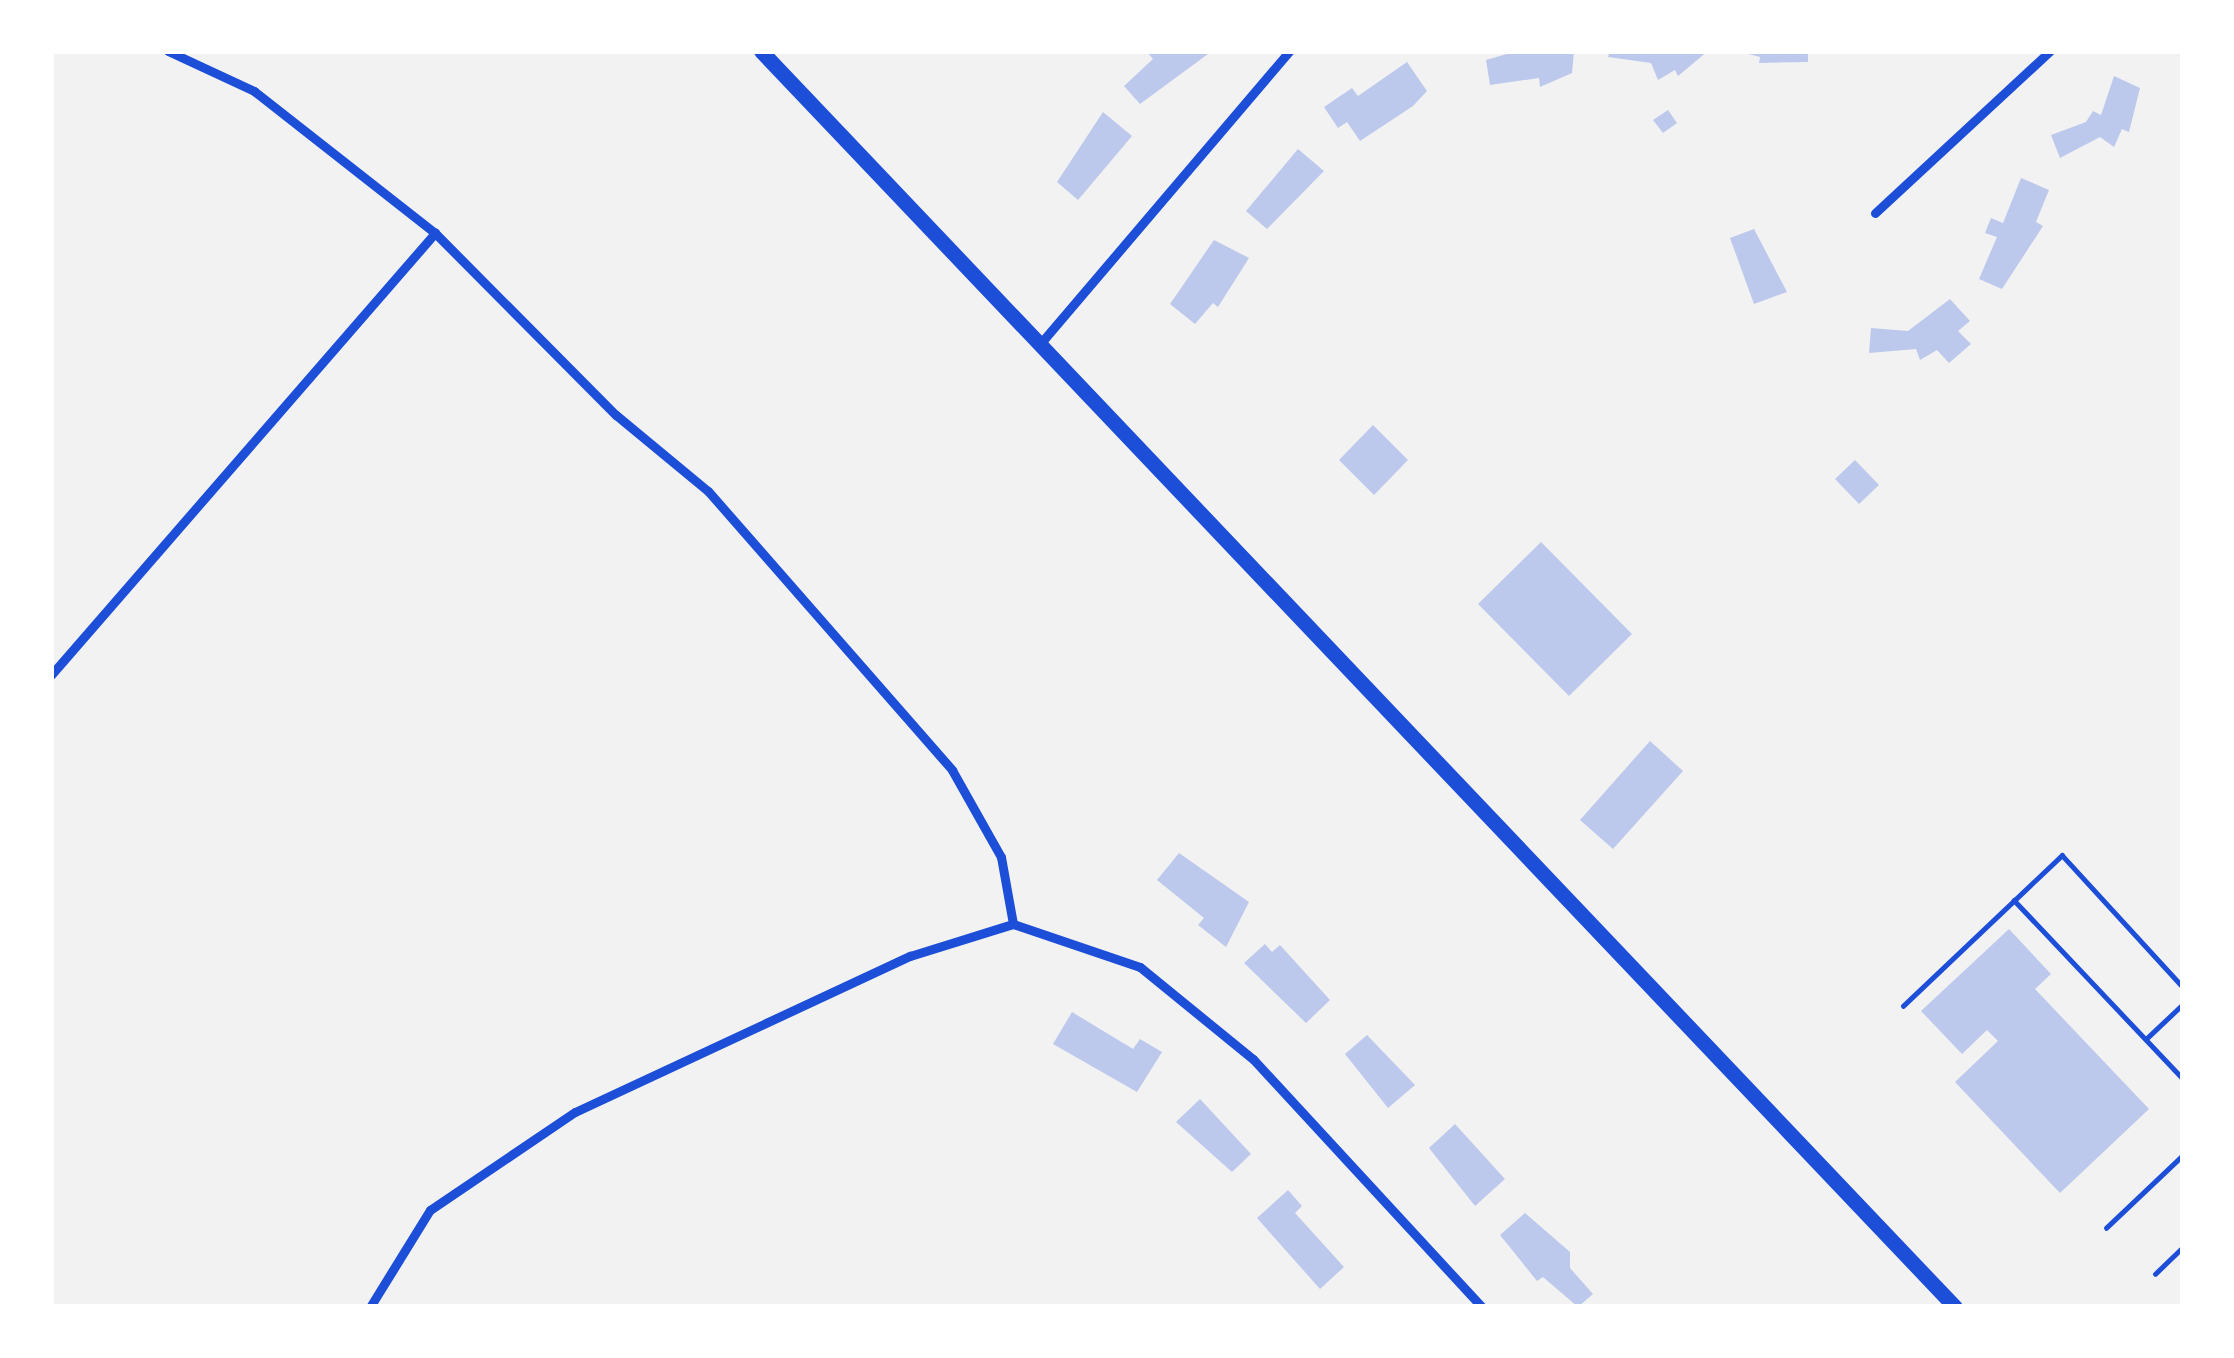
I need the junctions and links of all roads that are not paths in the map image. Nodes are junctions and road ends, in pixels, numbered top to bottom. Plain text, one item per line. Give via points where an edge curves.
1 (168, 51) edge
2 (760, 51) edge
3 (1288, 51) edge
4 (2050, 51) edge
5 (1875, 213) dead end
6 (435, 233) junction
7 (1036, 348) junction
8 (51, 675) edge
9 (2014, 900) junction
10 (1013, 924) junction
11 (2183, 987) edge
12 (2183, 1004) edge
13 (1903, 1006) dead end
14 (2146, 1039) junction
15 (2183, 1079) edge
16 (2183, 1155) edge
17 (2106, 1228) dead end
18 (2183, 1247) edge
19 (2155, 1274) dead end
20 (370, 1307) edge
21 (1482, 1307) edge
22 (1955, 1307) edge

1 - 6 street via 254,92
2 - 7 highway
3 - 7 street
4 - 5 street
6 - 8 street
6 - 10 street via 616,416 708,491 952,770 1001,857
7 - 22 highway
9 - 11 lane via 2062,855
9 - 13 lane
9 - 14 lane
10 - 20 street via 910,956 575,1112 430,1210
10 - 21 street via 1140,967 1237,1046
12 - 14 lane
14 - 15 lane
16 - 17 lane
18 - 19 lane

